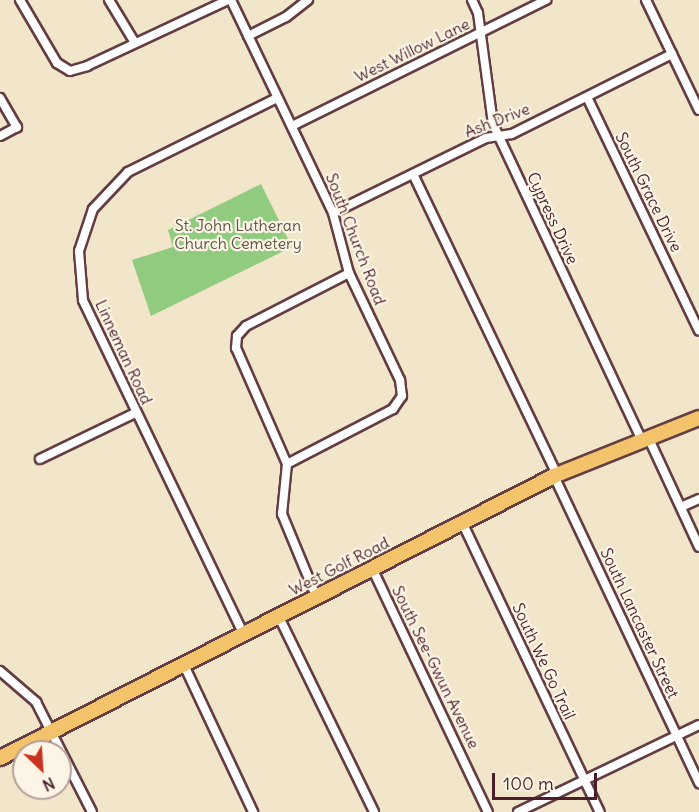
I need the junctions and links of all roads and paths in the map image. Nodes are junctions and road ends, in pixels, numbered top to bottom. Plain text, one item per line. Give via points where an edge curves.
1 (20, 0) edge
2 (109, 0) edge
3 (229, 0) edge
4 (308, 0) edge
5 (472, 0) edge
6 (546, 0) edge
7 (646, 0) edge
8 (481, 34) junction
9 (248, 36) junction
10 (135, 43) junction
11 (672, 54) junction
12 (0, 98) edge
13 (277, 98) junction
14 (587, 98) junction
15 (699, 110) edge
16 (292, 126) junction
17 (0, 136) edge
18 (498, 136) junction
19 (413, 174) junction
20 (333, 213) junction
21 (349, 273) junction
22 (699, 331) edge
23 (135, 413) junction
24 (699, 418) edge
25 (644, 438) junction
26 (40, 459) dead end
27 (287, 464) junction
28 (555, 475) junction
29 (699, 499) edge
30 (681, 507) junction
31 (462, 522) junction
32 (699, 547) edge
33 (372, 568) junction
34 (316, 596) junction
35 (278, 615) junction
36 (243, 633) junction
37 (183, 663) junction
38 (0, 671) edge
39 (699, 725) edge
40 (53, 731) junction
41 (676, 736) junction
42 (0, 758) edge
43 (584, 780) junction
44 (699, 783) edge
45 (92, 812) edge
46 (253, 812) edge
47 (374, 812) edge
48 (488, 812) edge
49 (518, 812) edge
50 (600, 812) edge

1 - 10 street via 57,63 70,71
2 - 10 street
3 - 9 street
3 - 10 street
4 - 9 street via 286,17
5 - 8 street, Cypress Drive
6 - 8 street, West Willow Lane
7 - 11 street
8 - 16 street, West Willow Lane
8 - 18 street, Cypress Drive via 489,108
9 - 13 street
11 - 14 street, Ash Drive
11 - 15 street
12 - 17 street via 18,127
13 - 16 street
13 - 23 street, Linneman Road via 129,171 104,195 87,222 78,269 83,300
14 - 18 street, Ash Drive
14 - 22 street, South Grace Drive
16 - 20 street, South Church Road
18 - 19 street, Ash Drive via 486,138
18 - 25 street, Cypress Drive
19 - 20 street, Ash Drive
19 - 28 street, South Lancaster Street
20 - 21 street, South Church Road
21 - 27 street via 246,326 237,336 239,360
21 - 27 street, South Church Road via 400,380 402,396 393,409 378,419
23 - 26 street
23 - 36 street, Linneman Road
24 - 25 main road, West Golf Road
25 - 28 main road, West Golf Road
25 - 30 street, Cypress Drive
27 - 34 street via 282,514
28 - 31 main road, West Golf Road
28 - 41 street, South Lancaster Street
29 - 30 street
30 - 32 street, Cypress Drive
31 - 33 main road, West Golf Road
31 - 43 street, South We Go Trail
33 - 34 main road, West Golf Road
33 - 48 street, South See-Gwun Avenue
34 - 35 main road, West Golf Road
35 - 36 main road, West Golf Road
35 - 47 street
36 - 37 main road, West Golf Road
37 - 40 main road, West Golf Road
37 - 46 street
38 - 40 street via 36,702
39 - 41 street
40 - 42 main road, West Golf Road
40 - 45 street
41 - 43 street
41 - 44 street, South Lancaster Street
43 - 49 street
43 - 50 street, South We Go Trail

